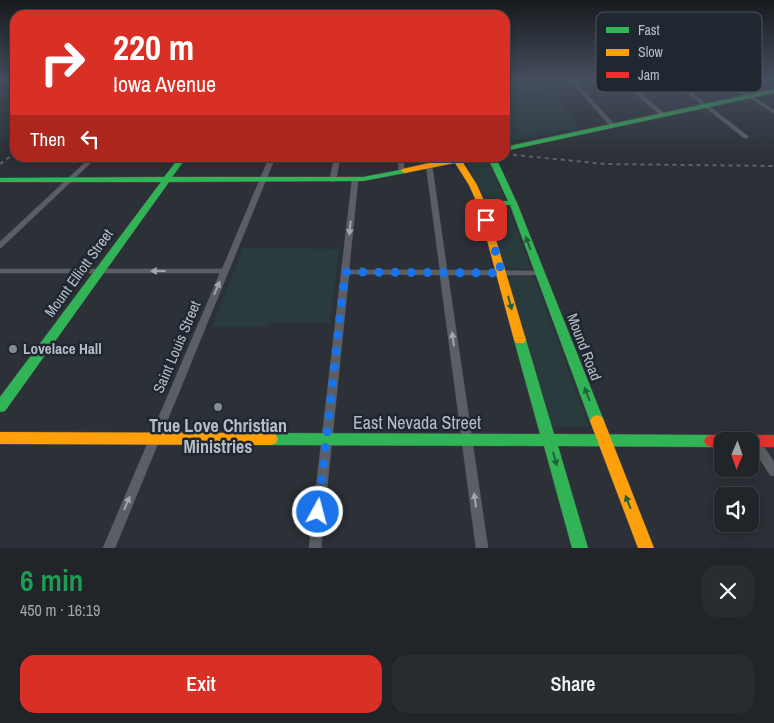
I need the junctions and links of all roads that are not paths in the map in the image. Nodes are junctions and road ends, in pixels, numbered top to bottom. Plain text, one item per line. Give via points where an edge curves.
1 (594, 105) edge
2 (651, 105) edge
3 (708, 105) joint
4 (763, 105) edge
5 (774, 112) edge
6 (663, 115) junction
7 (613, 126) junction
8 (746, 136) dead end
9 (510, 145) edge
10 (516, 146) junction
11 (510, 148) edge
12 (89, 162) edge
13 (179, 162) edge
14 (270, 162) edge
15 (336, 162) edge
16 (401, 162) edge
17 (442, 162) edge
18 (462, 162) edge
19 (494, 162) edge
20 (429, 165) junction
21 (402, 171) junction
22 (0, 180) edge
23 (69, 180) junction
24 (166, 180) junction
25 (262, 180) junction
26 (333, 180) junction
27 (355, 180) junction
28 (480, 203) junction
29 (512, 203) junction
30 (0, 246) edge
31 (0, 271) edge
32 (99, 271) junction
33 (224, 272) junction
34 (345, 272) junction
35 (444, 272) junction
36 (502, 273) junction
37 (540, 273) junction
38 (0, 407) edge
39 (0, 438) edge
40 (154, 439) junction
41 (327, 440) junction
42 (467, 440) junction
43 (549, 440) junction
44 (604, 440) junction
45 (714, 441) edge
46 (759, 441) edge
47 (774, 441) edge
48 (759, 448) edge
49 (774, 471) edge
50 (109, 548) edge
51 (314, 548) edge
52 (482, 548) edge
53 (580, 548) edge
54 (646, 548) edge

1 - 7 street
2 - 6 street
3 - 6 main road
3 - 8 street
4 - 5 street
6 - 7 main road
7 - 10 main road
9 - 10 main road
10 - 11 main road
12 - 23 street
13 - 24 main road, Mount Elliott Street
14 - 25 street, Saint Louis Street
15 - 26 street
16 - 21 street
17 - 20 main road
18 - 28 main road
19 - 29 main road, Mound Road
20 - 21 main road
20 - 35 street
21 - 27 main road
22 - 23 main road
23 - 24 main road
23 - 30 street
24 - 25 main road
24 - 32 main road, Mount Elliott Street
25 - 26 main road
25 - 33 street, Saint Louis Street
26 - 27 main road
27 -> 34 street
28 - 29 main road
28 - 36 main road
37 -> 29 main road, Mound Road
31 - 32 street
33 -> 32 street
32 - 38 main road, Mount Elliott Street
40 -> 33 street, Saint Louis Street
34 - 35 street
34 - 41 street
35 - 36 street
42 -> 35 street
36 - 37 street
36 -> 43 main road
44 -> 37 main road, Mound Road
39 - 40 main road, East Nevada Street
40 - 41 main road, East Nevada Street
50 -> 40 street, Saint Louis Street
41 - 42 main road, East Nevada Street
41 - 51 street
42 - 43 main road, East Nevada Street
52 -> 42 street
43 - 44 main road, East Nevada Street
43 -> 53 main road
44 - 45 main road, East Nevada Street
54 -> 44 main road, Mound Road
46 - 47 main road, East Nevada Street
48 - 49 street

